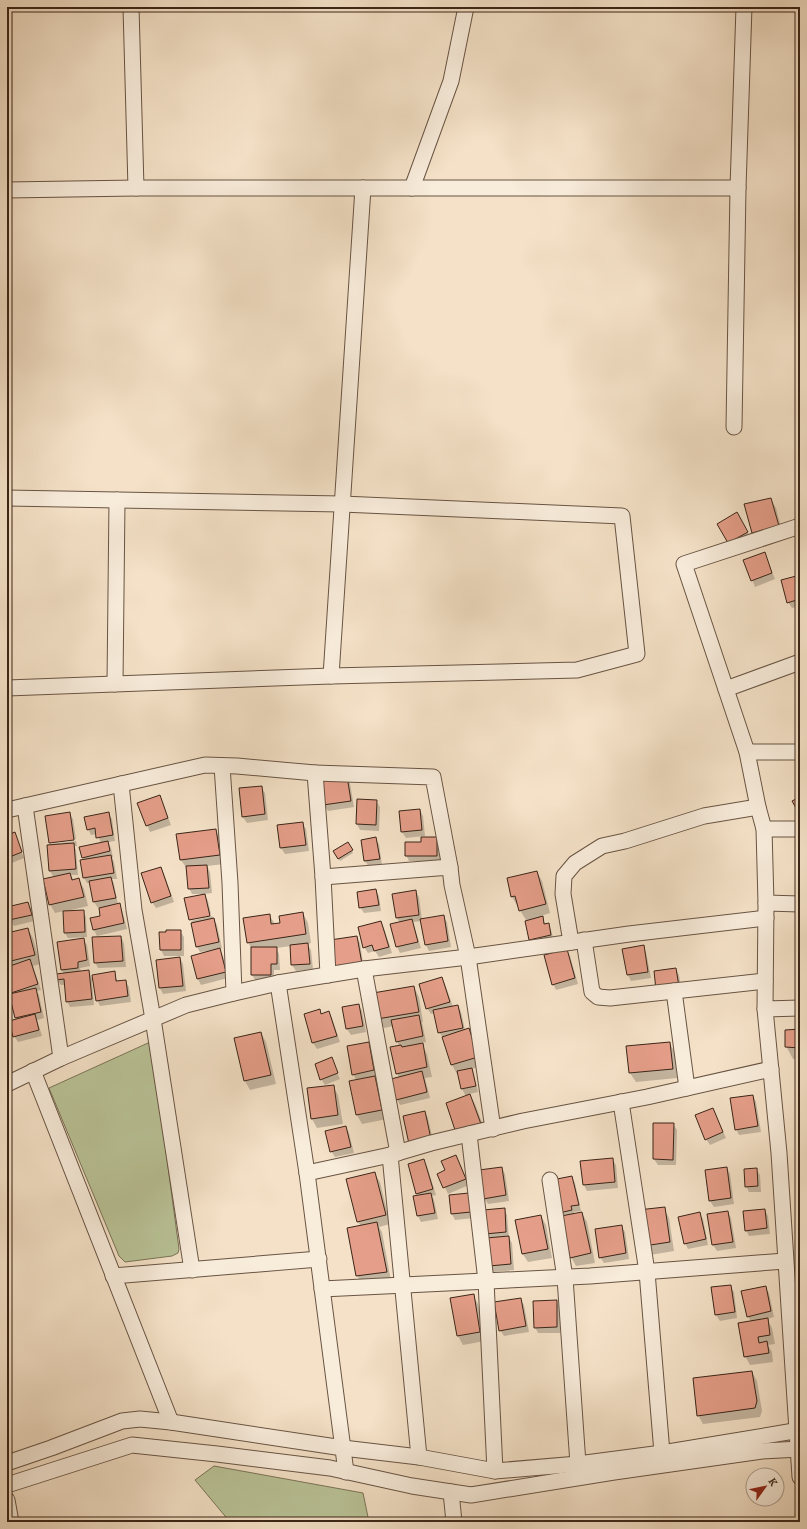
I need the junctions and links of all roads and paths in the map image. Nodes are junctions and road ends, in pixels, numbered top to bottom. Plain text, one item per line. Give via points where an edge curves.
1 (131, 7) edge
2 (466, 7) edge
3 (744, 7) edge
4 (136, 188) junction
5 (363, 188) junction
6 (412, 188) junction
7 (738, 188) junction
8 (7, 190) edge
9 (734, 427) dead end
10 (7, 498) edge
11 (117, 500) junction
12 (342, 504) junction
13 (800, 526) edge
14 (800, 662) edge
15 (331, 676) junction
16 (115, 684) junction
17 (7, 688) edge
18 (726, 689) junction
19 (747, 752) junction
20 (800, 752) edge
21 (222, 766) junction
22 (315, 774) junction
23 (121, 784) junction
24 (25, 806) junction
25 (758, 808) junction
26 (7, 810) edge
27 (764, 829) junction
28 (800, 829) edge
29 (450, 867) junction
30 (323, 877) junction
31 (766, 903) junction
32 (800, 904) edge
33 (766, 918) junction
34 (577, 941) junction
35 (468, 956) junction
36 (364, 969) junction
37 (328, 975) junction
38 (765, 981) junction
39 (278, 984) junction
40 (674, 991) junction
41 (234, 993) junction
42 (800, 1008) edge
43 (765, 1009) junction
44 (153, 1019) junction
45 (61, 1058) junction
46 (771, 1069) junction
47 (33, 1072) junction
48 (7, 1084) edge
49 (687, 1088) junction
50 (621, 1102) junction
51 (492, 1129) junction
52 (470, 1134) junction
53 (394, 1154) junction
54 (307, 1173) junction
55 (550, 1180) dead end
56 (318, 1259) junction
57 (785, 1261) junction
58 (192, 1270) junction
59 (647, 1272) junction
60 (113, 1276) junction
61 (565, 1278) junction
62 (486, 1281) junction
63 (401, 1285) junction
64 (322, 1289) junction
65 (171, 1422) junction
66 (798, 1430) edge
67 (343, 1448) junction
68 (799, 1449) edge
69 (662, 1453) junction
70 (418, 1457) junction
71 (8, 1459) edge
72 (578, 1464) junction
73 (495, 1471) junction
74 (346, 1472) junction
75 (800, 1478) edge
76 (7, 1485) edge
77 (451, 1492) junction
78 (7, 1500) edge
79 (11, 1522) edge
80 (454, 1522) edge

1 - 4 street
2 - 6 street via 451,81
3 - 7 street
4 - 5 street
4 - 8 street
5 - 6 street
5 - 12 street
6 - 7 street
7 - 9 street
10 - 11 street
11 - 12 street
11 - 16 street
12 - 15 street
12 - 15 street via 622,516 637,654 577,670
13 - 18 street via 684,564
14 - 18 street
15 - 16 street
16 - 17 street
18 - 19 street
19 - 20 street
19 - 25 street
21 - 22 street
21 - 23 street via 205,765
21 - 41 street
22 - 29 street via 433,777
22 - 30 street
23 - 24 street
23 - 44 street via 134,910
24 - 26 street
24 - 45 street
25 - 27 street
25 - 34 street via 704,816 602,846 584,856 564,876 563,894
27 - 28 street
27 - 31 street
29 - 30 street
29 - 35 street
30 - 37 street
31 - 32 street
31 - 33 street
33 - 34 street
33 - 38 street
34 - 35 street
34 - 40 street via 592,992 598,997
35 - 36 street
35 - 51 street
36 - 37 street
36 - 53 street
37 - 39 street
38 - 40 street
38 - 43 street
39 - 41 street
39 - 54 street
40 - 49 street
41 - 44 street via 186,1005
42 - 43 street
43 - 46 street
44 - 45 street
44 - 58 street
45 - 47 street
46 - 49 street
46 - 57 street
47 - 48 street
47 - 60 street
49 - 50 street
50 - 51 street
50 - 59 street
51 - 52 street
52 - 53 street
52 - 62 street
53 - 54 street
53 - 63 street
54 - 56 street
55 - 61 street
56 - 58 street
56 - 64 street
57 - 59 street
57 - 66 street
58 - 60 street
59 - 61 street
59 - 69 street
60 - 65 street
61 - 62 street
61 - 72 street
62 - 63 street
62 - 73 street
63 - 64 street
63 - 70 street
64 - 67 street
65 - 67 street
65 - 71 street via 140,1419 122,1421 52,1448
66 - 68 street
66 - 69 street
67 - 70 street
67 - 74 street
68 - 75 street
68 - 77 street via 762,1451 471,1495
69 - 72 street
70 - 73 street
72 - 73 street
74 - 76 street via 132,1445
74 - 77 street
77 - 80 street
78 - 79 street

